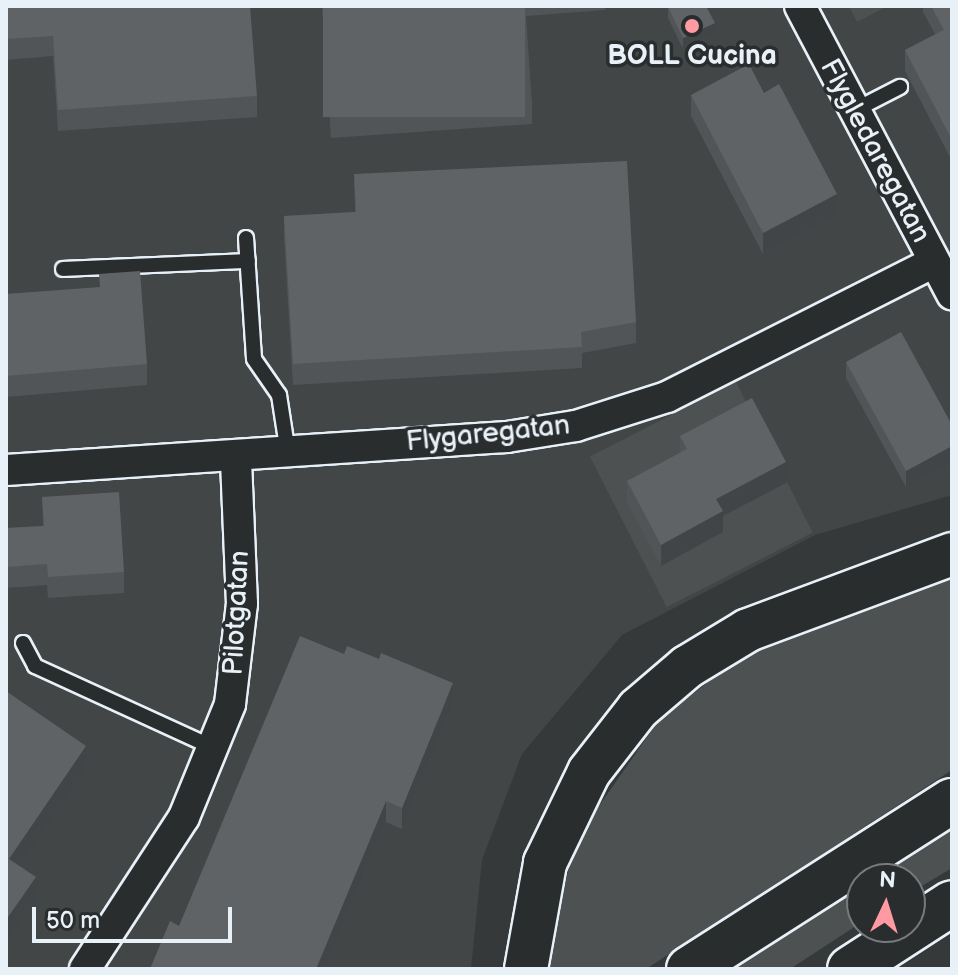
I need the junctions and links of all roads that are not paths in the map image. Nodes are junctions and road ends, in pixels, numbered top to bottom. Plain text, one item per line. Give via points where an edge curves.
1 (800, 6) edge
2 (900, 87) dead end
3 (853, 111) junction
4 (246, 238) dead end
5 (248, 261) junction
6 (934, 262) junction
7 (63, 269) dead end
8 (952, 294) edge
9 (288, 453) junction
10 (236, 458) junction
11 (6, 470) edge
12 (952, 554) edge
13 (23, 643) dead end
14 (216, 749) junction
15 (952, 801) edge
16 (952, 903) edge
17 (85, 969) edge
18 (526, 969) edge
19 (689, 969) edge
20 (850, 969) edge

1 - 3 street, Flygledaregatan
2 - 3 lane
3 - 6 street, Flygledaregatan
4 - 5 lane
5 - 7 lane
5 - 9 lane via 254,359 279,395
6 - 8 street, Flygledaregatan
6 - 9 street, Flygaregatan via 627,412 507,437
9 - 10 street, Flygaregatan
10 - 11 street, Flygaregatan
10 - 14 street, Pilotgatan via 240,652
12 - 18 street via 748,630 687,667 638,709 589,772 545,863
13 - 14 lane via 35,666
14 - 17 street, Pilotgatan via 184,817
15 - 19 highway
16 - 20 highway

